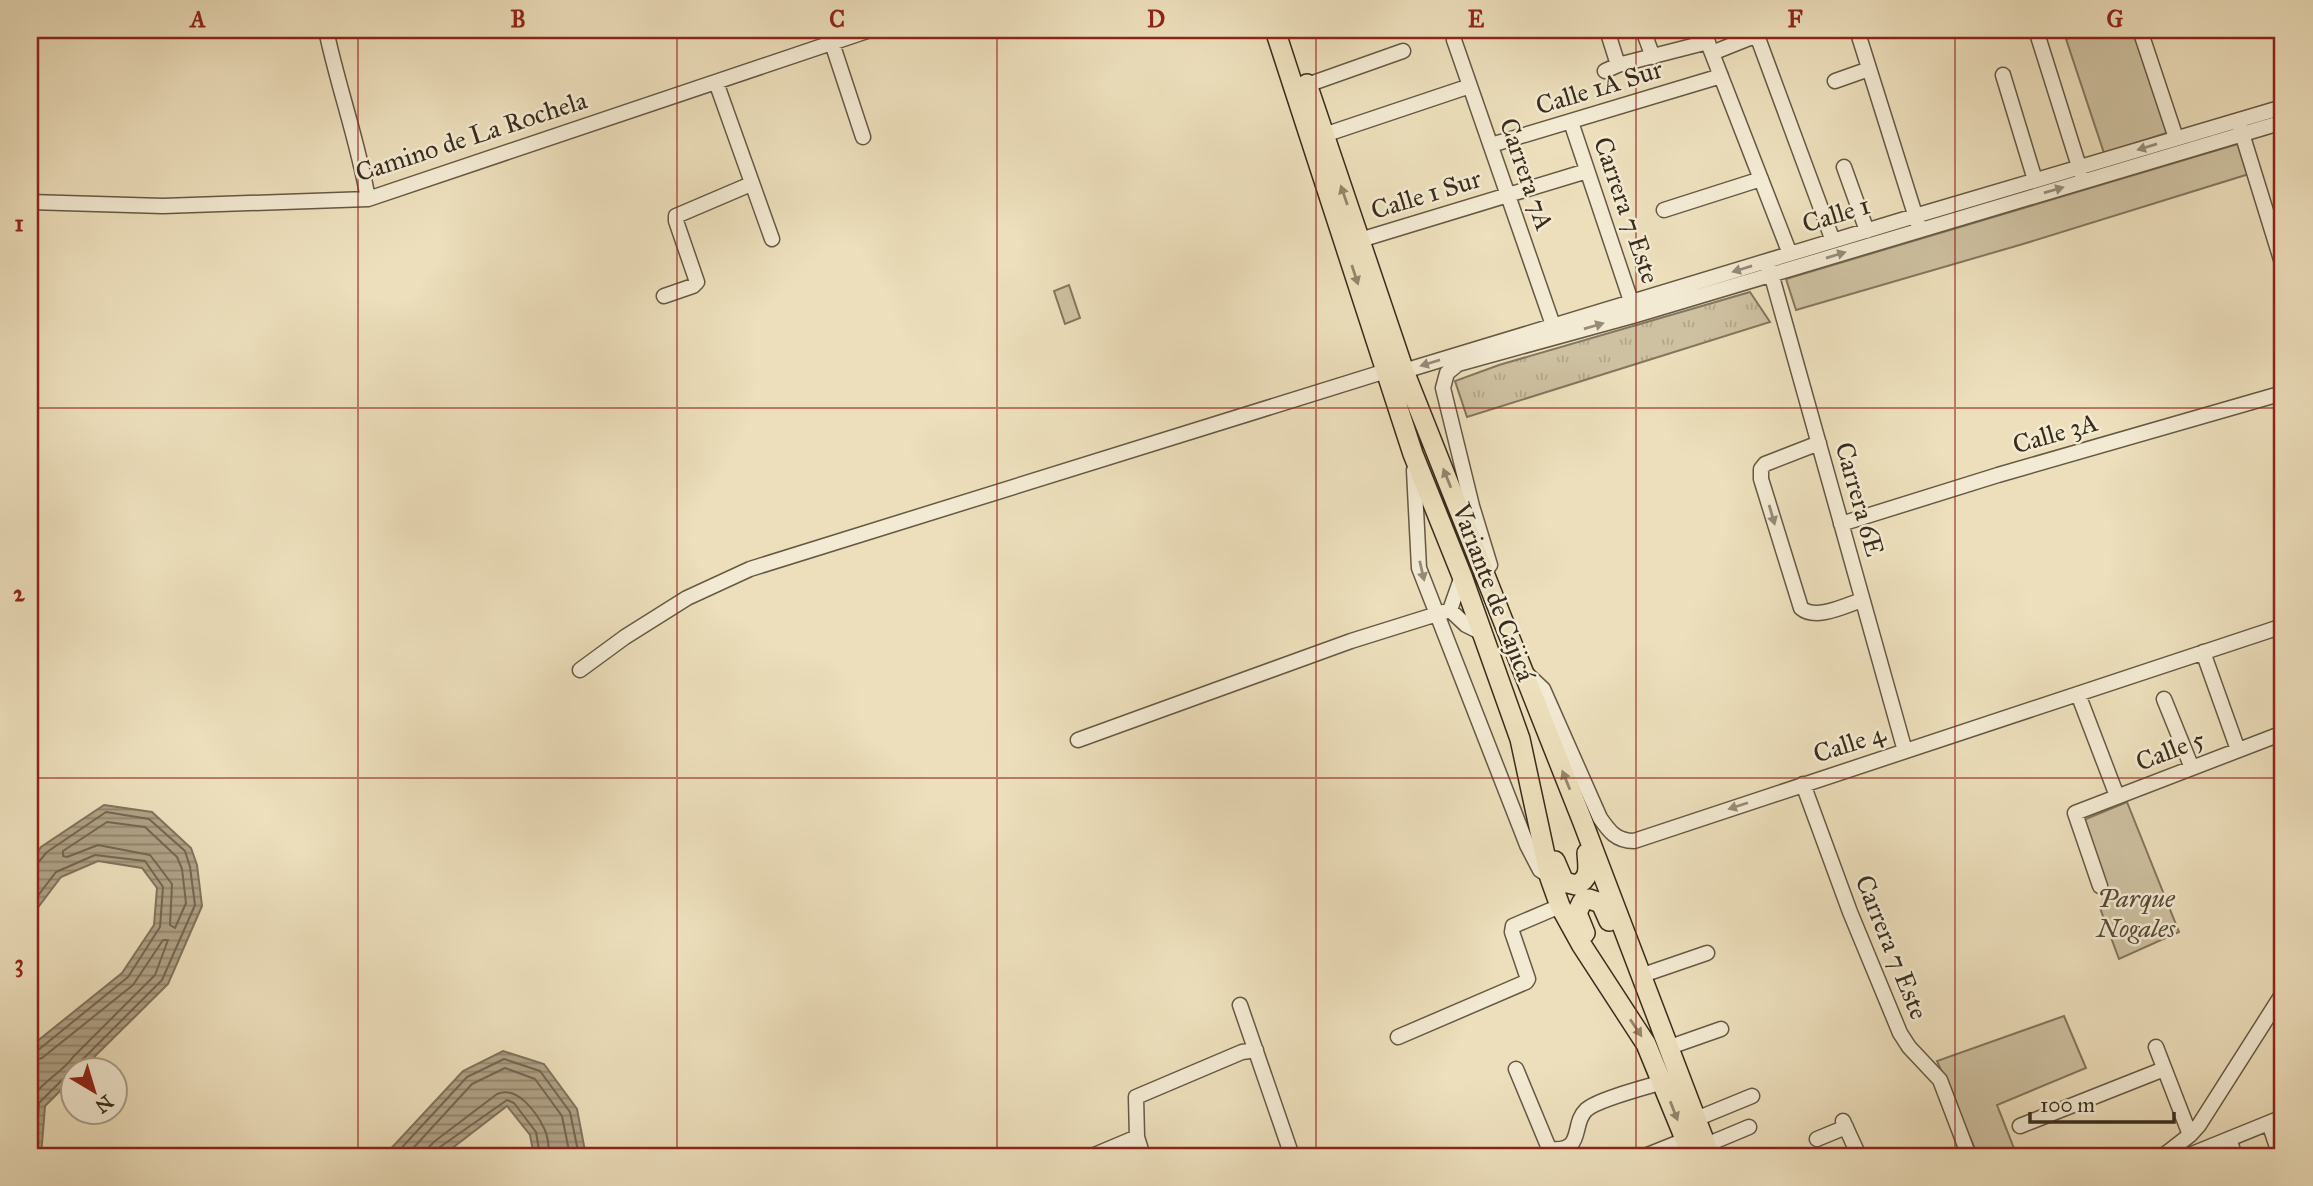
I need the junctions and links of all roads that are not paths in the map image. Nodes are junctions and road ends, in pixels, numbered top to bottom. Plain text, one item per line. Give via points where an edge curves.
1 (326, 30) edge
2 (870, 30) edge
3 (1275, 30) edge
4 (1289, 30) edge
5 (1607, 30) edge
6 (1643, 30) edge
7 (1857, 30) edge
8 (2036, 30) edge
9 (2140, 30) edge
10 (1756, 32) edge
11 (1454, 40) dead end
12 (1708, 42) edge
13 (832, 43) junction
14 (1403, 51) dead end
15 (1653, 57) junction
16 (1870, 69) junction
17 (2003, 75) dead end
18 (1721, 76) junction
19 (1835, 81) dead end
20 (716, 82) junction
21 (1307, 85) junction
22 (1470, 86) junction
23 (2283, 107) edge
24 (1571, 122) junction
25 (2283, 122) edge
26 (2240, 126) junction
27 (1324, 135) junction
28 (863, 136) dead end
29 (2176, 138) junction
30 (1491, 145) junction
31 (1844, 167) dead end
32 (1587, 171) junction
33 (2082, 174) junction
34 (1761, 179) junction
35 (2035, 180) junction
36 (751, 184) junction
37 (1508, 195) junction
38 (368, 199) junction
39 (30, 202) edge
40 (1664, 210) dead end
41 (1917, 222) junction
42 (1867, 231) junction
43 (772, 239) dead end
44 (1360, 240) junction
45 (1833, 241) junction
46 (1790, 254) junction
47 (1774, 266) junction
48 (2283, 266) edge
49 (664, 296) dead end
50 (1634, 308) junction
51 (1553, 325) junction
52 (1395, 371) junction
53 (2283, 393) edge
54 (1819, 443) junction
55 (1413, 454) junction
56 (1845, 523) junction
57 (1462, 576) junction
58 (1493, 593) junction
59 (1863, 600) junction
60 (1443, 613) junction
61 (2283, 626) edge
62 (1482, 633) junction
63 (2203, 652) junction
64 (580, 670) dead end
65 (1521, 670) junction
66 (2078, 694) junction
67 (2164, 699) dead end
68 (2282, 737) edge
69 (1078, 740) dead end
70 (1909, 749) junction
71 (2238, 750) junction
72 (2192, 768) junction
73 (1803, 785) junction
74 (2118, 796) junction
75 (1582, 820) junction
76 (1542, 831) junction
77 (1550, 878) junction
78 (2100, 886) dead end
79 (1560, 906) junction
80 (1707, 953) dead end
81 (1637, 968) junction
82 (1603, 979) junction
83 (2283, 993) edge
84 (1240, 1004) dead end
85 (2277, 1014) edge
86 (1721, 1029) dead end
87 (1398, 1037) dead end
88 (2156, 1047) dead end
89 (1667, 1048) junction
90 (1256, 1050) junction
91 (1516, 1069) dead end
92 (2164, 1069) junction
93 (1663, 1082) junction
94 (1752, 1096) dead end
95 (1696, 1119) junction
96 (2276, 1120) edge
97 (2020, 1126) dead end
98 (1749, 1127) dead end
99 (2194, 1130) junction
100 (1137, 1137) junction
101 (1816, 1139) dead end
102 (2229, 1139) junction
103 (1698, 1149) edge
104 (2198, 1153) edge
105 (1092, 1156) edge
106 (1143, 1156) edge
107 (1292, 1156) edge
108 (1645, 1156) edge
109 (1858, 1156) edge
110 (1969, 1156) edge
111 (2163, 1156) edge
112 (2235, 1156) edge
113 (2280, 1156) edge

1 - 38 street
2 - 13 street, Camino de La Rochela
3 -> 52 highway, Variante de Cajicá
4 - 21 highway, Variante de Cajicá
5 - 15 street via 1611,68
6 - 15 street
7 - 16 street
8 - 33 street
9 - 29 street
10 - 12 street
10 - 45 street
11 - 22 street, Carrera 7A
12 - 15 street
12 - 18 street
13 - 20 street, Camino de La Rochela
13 - 28 street
14 - 21 street
16 - 19 street
16 - 41 street
17 - 35 street
18 - 24 street, Calle 1A Sur
18 - 34 street
20 - 36 street
20 - 38 street, Camino de La Rochela
21 - 27 highway, Variante de Cajicá
22 - 27 street
22 - 30 street, Carrera 7A
23 - 26 street, Calle 1
24 - 30 street, Calle 1A Sur
24 - 32 street, Carrera 7 Este
25 - 26 street, Calle 1
26 - 29 street, Calle 1
26 - 33 street, Calle 1
26 - 48 street
44 -> 27 highway, Variante de Cajicá
29 -> 33 street, Calle 1
30 - 37 street, Carrera 7A
31 - 42 street
32 - 37 street, Calle 1 Sur
32 - 50 street, Carrera 7 Este
33 - 35 street, Calle 1
41 -> 33 street, Calle 1
34 - 40 street
34 - 46 street
35 - 41 street, Calle 1
36 - 43 street
36 - 49 street via 676,216 697,282
37 - 44 street, Calle 1 Sur
37 - 51 street, Carrera 7A
38 - 39 street, Camino de La Rochela via 163,206
41 - 42 street, Calle 1
47 -> 41 street, Calle 1
42 - 45 street, Calle 1
44 - 52 highway, Variante de Cajicá
45 - 46 street, Calle 1
46 - 47 street, Calle 1
47 - 50 street, Calle 1
47 - 54 street, Carrera 6E
47 - 56 street, Carrera 6E
50 - 51 street, Calle 1
58 -> 50 street, Calle 1 via 1443,388 1447,373 1458,364
51 -> 52 street, Calle 1
52 - 55 highway, Variante de Cajicá
58 -> 52 highway, Variante de Cajicá
52 - 64 street, Calle 1 via 750,569 687,598
53 - 56 street, Calle 3A
54 - 56 street, Carrera 6E
54 -> 59 street via 1765,464 1761,479 1801,608 1817,614
55 - 57 highway, Variante de Cajicá
55 -> 60 street via 1419,568
56 - 59 street, Carrera 6E
56 - 70 street, Carrera 6E
57 - 60 street
57 - 62 highway, Variante de Cajicá
58 - 65 highway, Variante de Cajicá
59 - 70 street, Carrera 6E
60 - 62 street
60 - 69 street via 1351,641
60 - 77 street via 1527,845
61 - 63 street, Calle 4
62 - 76 highway, Variante de Cajicá via 1520,739
63 - 66 street, Calle 4
63 - 71 street
73 -> 65 street, Calle 4 via 1625,841 1610,833 1600,818 1543,689
75 -> 65 highway, Variante de Cajicá
66 - 70 street, Calle 4
66 - 74 street
67 - 72 street
68 - 71 street, Calle 5
70 - 73 street, Calle 4
71 - 72 street, Calle 5
72 - 74 street, Calle 5
73 - 110 street, Carrera 7 Este via 1899,1033 1940,1080
74 - 78 street, Calle 5 via 2075,813
75 - 76 highway via 1588,875 1576,885 1560,877
75 - 81 highway, Variante de Cajicá
76 - 77 highway, Variante de Cajicá
77 - 79 highway, Variante de Cajicá
79 - 82 highway, Variante de Cajicá
79 - 87 street via 1513,926 1526,982
80 - 81 street
81 - 82 highway via 1619,948 1601,903 1589,899 1583,902 1577,919 1601,958
81 - 89 highway, Variante de Cajicá
82 -> 93 highway, Variante de Cajicá via 1646,1045
83 - 85 street
84 - 90 street
85 - 99 street
86 - 89 street
88 - 92 street
89 - 95 highway, Variante de Cajicá
90 - 100 street via 1136,1097
90 - 107 street
91 - 93 street via 1548,1146 1557,1150 1577,1137 1579,1118 1591,1106
92 - 97 street
92 - 99 street
93 -> 103 highway, Variante de Cajicá
94 - 95 street
95 - 103 highway, Variante de Cajicá
96 - 102 street
96 - 113 street
98 - 103 street
99 - 104 street
99 - 111 street
100 - 105 street
100 - 106 street
101 - 109 street via 1845,1124
102 - 104 street
102 - 112 street
103 - 108 street

